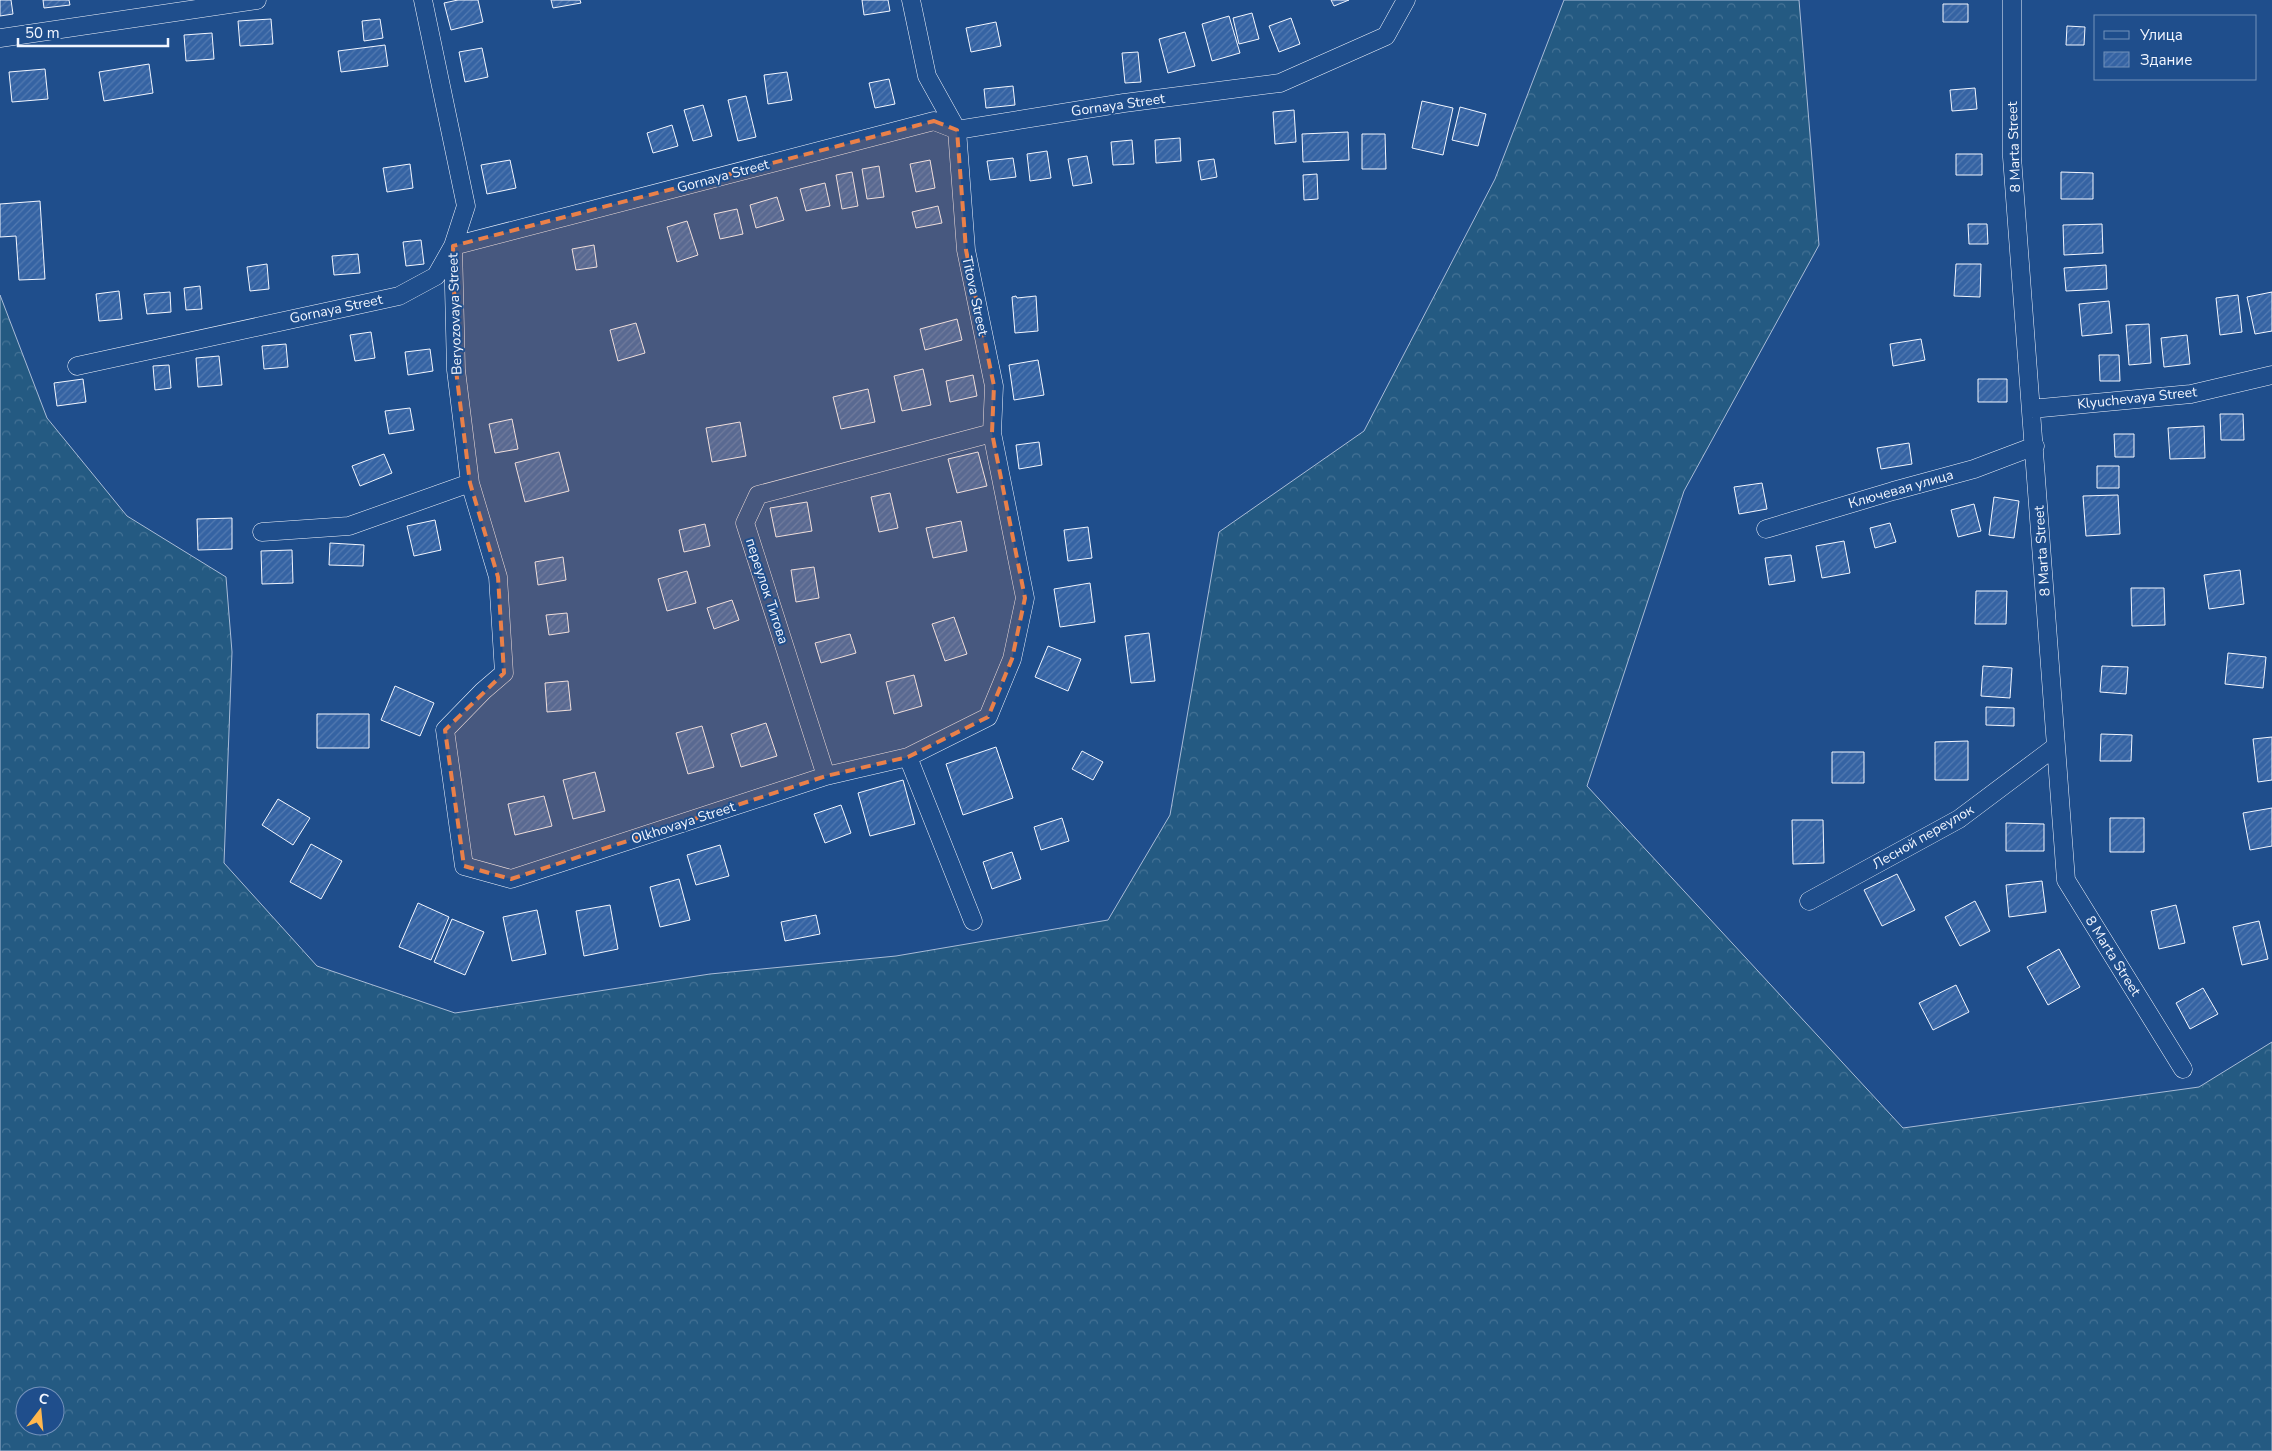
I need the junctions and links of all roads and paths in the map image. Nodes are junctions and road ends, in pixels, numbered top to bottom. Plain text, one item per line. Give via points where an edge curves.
1 (257, 0) edge
2 (423, 0) edge
3 (911, 0) edge
4 (1406, 0) edge
5 (2012, 0) edge
6 (0, 38) edge
7 (957, 130) junction
8 (453, 246) junction
9 (77, 366) dead end
10 (2272, 375) edge
11 (2031, 409) junction
12 (992, 433) junction
13 (2035, 446) junction
14 (470, 483) junction
15 (1766, 529) dead end
16 (262, 532) dead end
17 (1025, 598) joint
18 (504, 673) joint
19 (2055, 747) junction
20 (908, 757) junction
21 (826, 776) junction
22 (1809, 901) dead end
23 (973, 921) dead end
24 (2183, 1069) dead end

1 - 6 street
2 - 8 street, Beryozovaya Street via 466,206
3 - 7 street, Titova Street via 927,76
4 - 7 street, Gornaya Street via 1386,36 1280,83 1124,103
5 - 11 street, 8 Marta Street via 2012,157
7 - 8 street, Gornaya Street via 934,121
7 - 12 street, Titova Street via 966,250 994,386
8 - 9 street, Gornaya Street via 436,276 399,296
8 - 14 street, Beryozovaya Street via 456,370
10 - 11 street, Klyuchevaya Street via 2191,394
11 - 13 street, 8 Marta Street
12 - 17 street, Titova Street
12 - 21 street, переулок Титова via 758,496 745,523
13 - 15 street, Ключевая улица via 1974,469
13 - 19 street, 8 Marta Street
14 - 16 street via 349,526
14 - 18 street, Beryozovaya Street via 498,577
17 - 20 street, Olkhovaya Street via 1012,659 988,717
18 - 21 street, Olkhovaya Street via 445,730 464,866 511,879
19 - 22 street, Лесной переулок via 1959,819
19 - 24 street, 8 Marta Street via 2066,880
20 - 21 street, Olkhovaya Street
20 - 23 street

